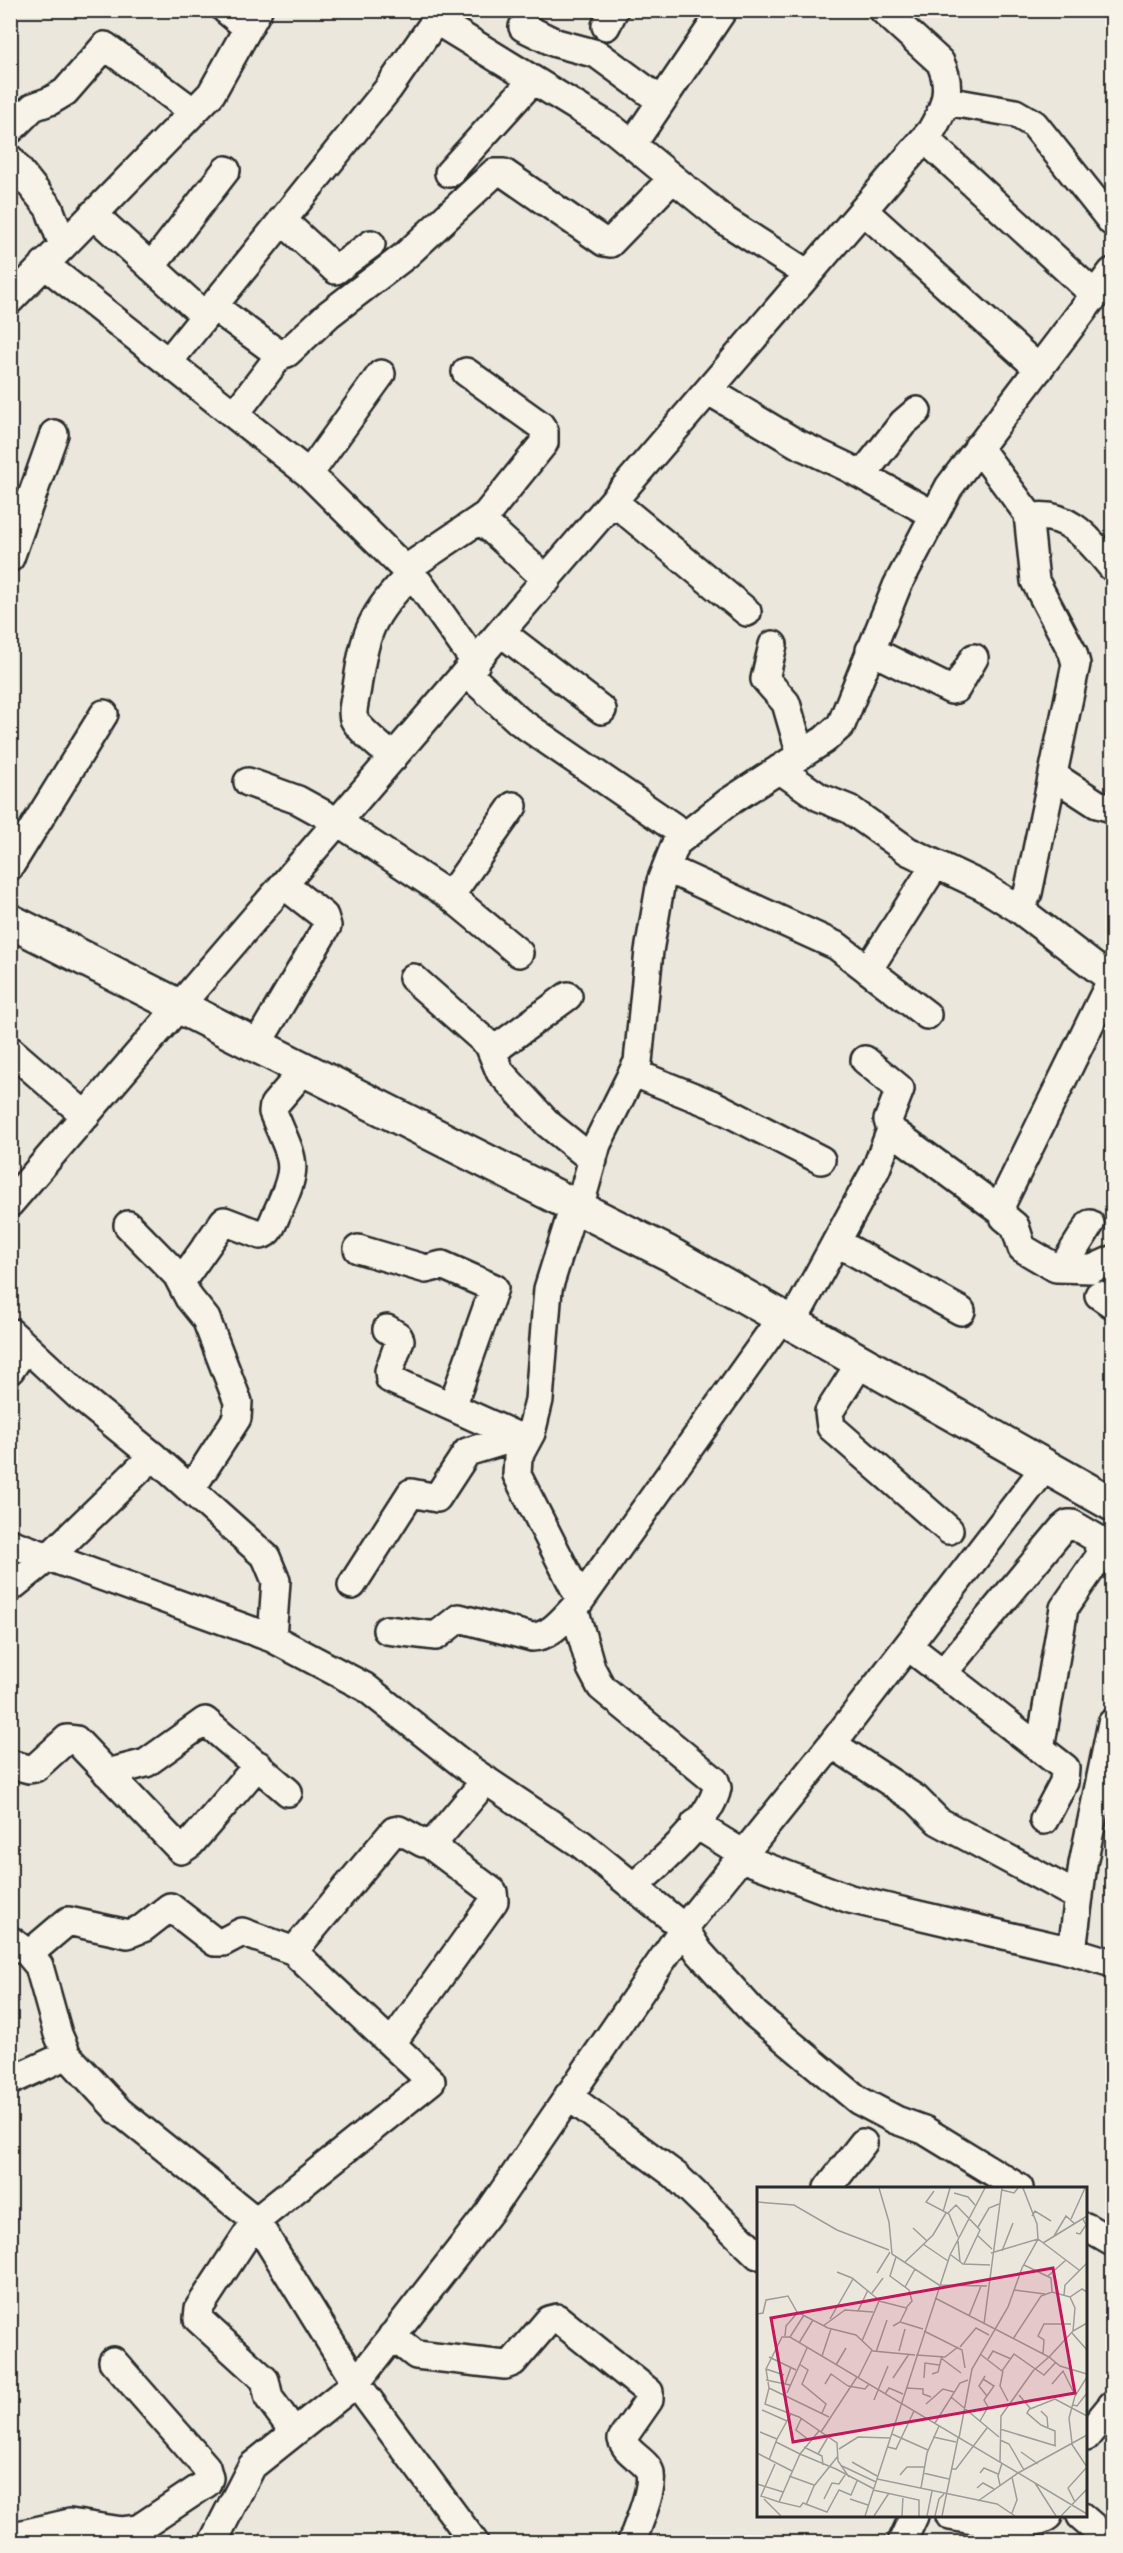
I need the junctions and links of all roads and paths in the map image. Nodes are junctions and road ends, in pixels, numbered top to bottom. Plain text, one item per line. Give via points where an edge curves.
1 (226, 10) edge
2 (723, 10) edge
3 (883, 10) edge
4 (440, 16) edge
5 (253, 19) edge
6 (528, 19) edge
7 (505, 62) junction
8 (533, 80) junction
9 (661, 101) junction
10 (946, 101) junction
11 (194, 112) junction
12 (10, 130) edge
13 (925, 139) junction
14 (632, 145) junction
15 (10, 159) edge
16 (226, 170) dead end
17 (449, 173) dead end
18 (673, 178) junction
19 (863, 210) junction
20 (93, 214) junction
21 (282, 220) junction
22 (1113, 222) edge
23 (371, 244) dead end
24 (53, 255) junction
25 (151, 267) junction
26 (1113, 272) edge
27 (808, 274) junction
28 (1096, 296) junction
29 (10, 300) edge
30 (209, 311) junction
31 (280, 355) junction
32 (169, 361) junction
33 (1039, 369) junction
34 (466, 372) dead end
35 (381, 374) dead end
36 (709, 391) junction
37 (917, 411) dead end
38 (235, 414) junction
39 (54, 434) dead end
40 (978, 447) junction
41 (309, 474) junction
42 (862, 475) junction
43 (614, 502) junction
44 (934, 515) junction
45 (1029, 518) junction
46 (480, 519) junction
47 (10, 558) edge
48 (1113, 567) edge
49 (408, 572) junction
50 (547, 580) junction
51 (747, 612) dead end
52 (501, 633) junction
53 (773, 645) dead end
54 (870, 650) junction
55 (974, 658) dead end
56 (471, 668) junction
57 (602, 710) dead end
58 (104, 714) dead end
59 (393, 758) junction
60 (790, 762) junction
61 (1054, 776) junction
62 (248, 782) dead end
63 (513, 806) dead end
64 (1113, 808) edge
65 (339, 822) junction
66 (685, 835) junction
67 (935, 865) junction
68 (10, 866) edge
69 (666, 868) junction
70 (284, 885) junction
71 (450, 896) junction
72 (1019, 909) junction
73 (10, 921) edge
74 (519, 953) dead end
75 (868, 970) junction
76 (412, 978) dead end
77 (1111, 978) edge
78 (568, 996) dead end
79 (179, 1008) junction
80 (927, 1016) dead end
81 (256, 1046) junction
82 (10, 1050) edge
83 (493, 1051) junction
84 (865, 1060) dead end
85 (304, 1070) junction
86 (634, 1073) junction
87 (86, 1116) junction
88 (891, 1130) junction
89 (593, 1160) junction
90 (821, 1160) dead end
91 (10, 1203) edge
92 (576, 1207) junction
93 (1001, 1211) junction
94 (1090, 1224) dead end
95 (128, 1225) dead end
96 (836, 1242) junction
97 (358, 1249) dead end
98 (1113, 1260) edge
99 (1063, 1267) junction
100 (181, 1281) junction
101 (961, 1311) dead end
102 (787, 1320) junction
103 (387, 1329) dead end
104 (18, 1340) edge
105 (861, 1362) junction
106 (10, 1370) edge
107 (452, 1407) junction
108 (518, 1437) junction
109 (153, 1456) junction
110 (1046, 1466) junction
111 (191, 1489) junction
112 (1113, 1504) edge
113 (949, 1530) dead end
114 (10, 1543) edge
115 (50, 1556) junction
116 (352, 1585) dead end
117 (10, 1588) edge
118 (577, 1603) junction
119 (387, 1630) dead end
120 (272, 1638) junction
121 (908, 1646) junction
122 (943, 1673) junction
123 (1113, 1723) edge
124 (832, 1744) junction
125 (1040, 1749) junction
126 (10, 1764) edge
127 (258, 1765) junction
128 (107, 1773) junction
129 (486, 1780) junction
130 (288, 1792) dead end
131 (1044, 1820) dead end
132 (695, 1824) junction
133 (429, 1844) junction
134 (741, 1855) junction
135 (633, 1887) junction
136 (1079, 1897) junction
137 (684, 1928) junction
138 (20, 1947) edge
139 (1072, 1951) junction
140 (297, 1952) junction
141 (1113, 1963) edge
142 (392, 2043) junction
143 (67, 2055) junction
144 (10, 2081) edge
145 (568, 2096) junction
146 (863, 2143) dead end
147 (987, 2181) edge
148 (829, 2187) edge
149 (1014, 2187) edge
150 (256, 2222) junction
151 (1087, 2228) edge
152 (1113, 2242) edge
153 (757, 2252) edge
154 (392, 2336) junction
155 (113, 2361) dead end
156 (356, 2383) junction
157 (1113, 2405) edge
158 (294, 2432) junction
159 (1087, 2436) edge
160 (914, 2517) edge
161 (956, 2517) edge
162 (1046, 2517) edge
163 (1082, 2517) edge
164 (10, 2537) edge
165 (213, 2542) edge
166 (474, 2542) edge
167 (632, 2542) edge
168 (902, 2542) edge
169 (1111, 2542) edge

1 - 5 street
2 - 9 street
3 - 10 street via 940,62 948,87
4 - 7 street
4 - 21 street via 388,89
5 - 11 street via 211,94
6 - 7 street
6 - 9 street via 556,43 597,54
7 - 8 street
8 - 14 street
8 - 17 street
9 - 14 street
10 - 13 street
10 - 22 street via 1015,113 1034,124
11 - 12 street via 105,46 65,92 33,107
11 - 20 street
13 - 19 street
13 - 28 street
14 - 18 street
15 - 24 street via 49,208
16 - 25 street
18 - 27 street via 724,219
18 - 31 street via 610,243 504,173 494,172 406,255
19 - 27 street
19 - 33 street
20 - 24 street
20 - 25 street
21 - 23 street via 336,270
21 - 30 street
24 - 29 street
24 - 32 street
25 - 30 street
26 - 28 street
27 - 36 street
28 - 33 street
30 - 31 street
30 - 32 street
31 - 38 street
32 - 38 street
33 - 40 street
34 - 46 street via 540,425 545,436 544,443
35 - 41 street
36 - 42 street via 796,443
36 - 43 street
37 - 42 street
38 - 41 street
39 - 47 street
40 - 44 street
40 - 45 street
41 - 49 street
42 - 44 street
43 - 50 street
43 - 51 street
44 - 54 street via 897,586
45 - 48 street via 1052,516 1076,528
45 - 61 street via 1035,581 1076,664
46 - 49 street
46 - 50 street
49 - 56 street
49 - 59 street via 383,602 369,631 353,712 359,725
50 - 52 street
52 - 56 street
52 - 57 street
53 - 60 street via 765,679 786,703
54 - 55 street via 951,690 956,689
54 - 60 street via 841,725
56 - 59 street
56 - 66 street via 519,721
58 - 68 street
59 - 65 street
60 - 66 street
60 - 67 street via 810,791 849,809 908,851
61 - 64 street via 1097,804
61 - 72 street via 1028,894
62 - 65 street via 298,800
63 - 71 street
65 - 70 street
65 - 71 street
66 - 69 street via 676,843
67 - 72 street via 964,876
67 - 75 street
69 - 75 street via 832,943
69 - 86 street via 649,951 641,1047
70 - 79 street
70 - 81 street via 324,916 327,926
71 - 74 street
72 - 77 street
73 - 79 main road
75 - 80 street
76 - 83 street
77 - 93 street
78 - 83 street
79 - 81 main road
79 - 87 street
81 - 85 main road
82 - 87 street
83 - 89 street via 500,1072 548,1124
84 - 88 street via 900,1089 888,1120
85 - 92 main road
85 - 100 street via 274,1105 294,1171 270,1228 261,1235 224,1221
86 - 89 street via 597,1144
86 - 90 street via 714,1105
87 - 91 street
88 - 93 street
88 - 96 street via 876,1169
89 - 92 street
92 - 102 main road
92 - 108 street via 548,1289 536,1417
93 - 99 street via 1015,1226 1022,1248 1052,1267
94 - 99 street
95 - 100 street
96 - 101 street
96 - 102 street
97 - 107 street via 426,1269 442,1265 494,1288
98 - 99 street via 1092,1269
100 - 111 street via 209,1324 239,1411
102 - 105 main road
102 - 118 street
103 - 107 street via 400,1340 388,1371 390,1379
104 - 106 street
104 - 109 street
105 - 110 main road
105 - 113 street via 829,1412 831,1427
107 - 108 street
108 - 116 street via 466,1452 437,1498 411,1493
108 - 118 street via 517,1475
109 - 111 street
109 - 115 street
110 - 112 main road
110 - 121 street
111 - 120 street via 266,1557 276,1581
114 - 115 street
115 - 117 street
115 - 120 street
118 - 119 street via 551,1631 539,1637 459,1618 436,1636
118 - 132 street via 591,1668 601,1687 715,1781 716,1796
120 - 129 street via 364,1687
121 - 122 street
121 - 124 street
122 - 125 street
122 - 125 street via 1062,1528 1072,1524 1096,1538 1098,1559 1064,1608
123 - 136 street
124 - 134 street
124 - 136 street via 916,1799 938,1821
125 - 131 street via 1065,1767 1066,1775
126 - 128 street via 35,1768 72,1738
127 - 128 street via 205,1721 146,1763
127 - 128 street via 181,1850
127 - 130 street
129 - 133 street
129 - 135 street via 581,1844
132 - 134 street
132 - 135 street via 669,1856
133 - 140 street via 394,1831 301,1941
133 - 142 street via 493,1892 494,1901
134 - 137 street
134 - 139 street via 850,1899
135 - 137 street
136 - 139 street
137 - 145 street
137 - 147 street via 699,1952 755,2014 858,2100 924,2130
138 - 140 street via 68,1921 128,1934 143,1928 170,1907 215,1942 242,1932
138 - 143 street via 41,1973
139 - 141 street
140 - 142 street
142 - 150 street via 430,2078 430,2084
143 - 144 street
143 - 150 street via 118,2111
145 - 153 street via 675,2175
145 - 154 street via 490,2211
146 - 148 street
147 - 149 street
150 - 156 street
150 - 158 street via 199,2308 198,2319 265,2380 268,2398
151 - 152 street
154 - 156 street
154 - 167 street via 416,2355 505,2365 513,2362 549,2320 557,2318 649,2392 650,2400 622,2439 626,2449 648,2468 652,2479
155 - 164 street via 206,2467 207,2483 138,2529 122,2531 70,2523
156 - 158 street
156 - 166 street
157 - 159 street
158 - 165 street via 252,2466
160 - 168 street
161 - 162 street via 988,2522 1035,2522
163 - 169 street

